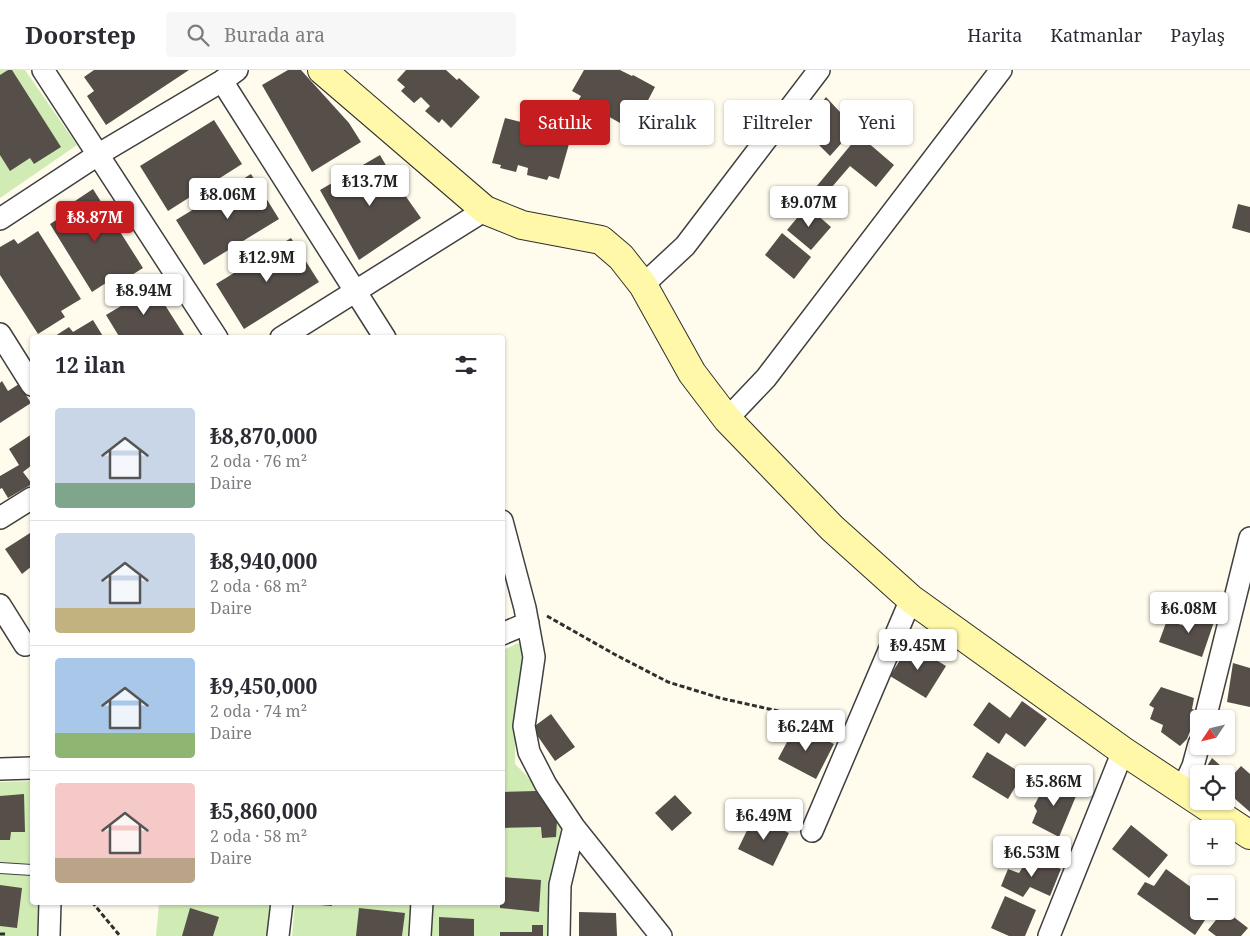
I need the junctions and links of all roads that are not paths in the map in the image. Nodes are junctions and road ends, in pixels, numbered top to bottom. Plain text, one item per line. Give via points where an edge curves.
1 (43, 70) edge
2 (322, 70) edge
3 (819, 70) edge
4 (1001, 70) edge
5 (230, 75) edge
6 (99, 154) junction
7 (485, 210) junction
8 (0, 219) edge
9 (643, 285) junction
10 (355, 292) junction
11 (0, 334) edge
12 (215, 335) edge
13 (287, 335) edge
14 (384, 335) edge
15 (30, 382) edge
16 (727, 419) junction
17 (30, 499) edge
18 (0, 518) edge
19 (505, 533) edge
20 (1250, 538) edge
21 (911, 599) junction
22 (0, 605) edge
23 (528, 623) junction
24 (505, 633) edge
25 (26, 645) dead end
26 (1207, 710) edge
27 (1123, 751) junction
28 (1196, 755) edge
29 (30, 768) edge
30 (0, 769) edge
31 (1182, 790) junction
32 (574, 827) junction
33 (812, 831) dead end
34 (1250, 836) edge
35 (0, 868) edge
36 (30, 870) edge
37 (50, 905) edge
38 (282, 905) edge
39 (422, 905) edge
40 (49, 936) edge
41 (278, 936) edge
42 (420, 936) edge
43 (559, 936) edge
44 (661, 936) edge
45 (1049, 936) edge

1 - 6 street
2 - 7 street
3 - 9 street via 685,246
4 - 16 street via 766,378
5 - 6 street
5 - 10 street
6 - 8 street
6 - 12 street
7 - 9 street via 522,225 601,240 621,256
7 - 10 street
9 - 16 street via 692,372
10 - 13 street
10 - 14 street
11 - 15 street
16 - 21 street via 832,528
17 - 18 street
19 - 23 street
20 - 26 street
21 - 27 street
21 - 33 street
22 - 25 street
23 - 24 street
23 - 32 street via 534,657 524,726 529,752
27 - 31 street
27 - 45 street
28 - 31 street
29 - 30 street
31 - 34 street
32 - 43 street via 560,885
32 - 44 street
35 - 36 lane
37 - 40 street
38 - 41 street
39 - 42 street

